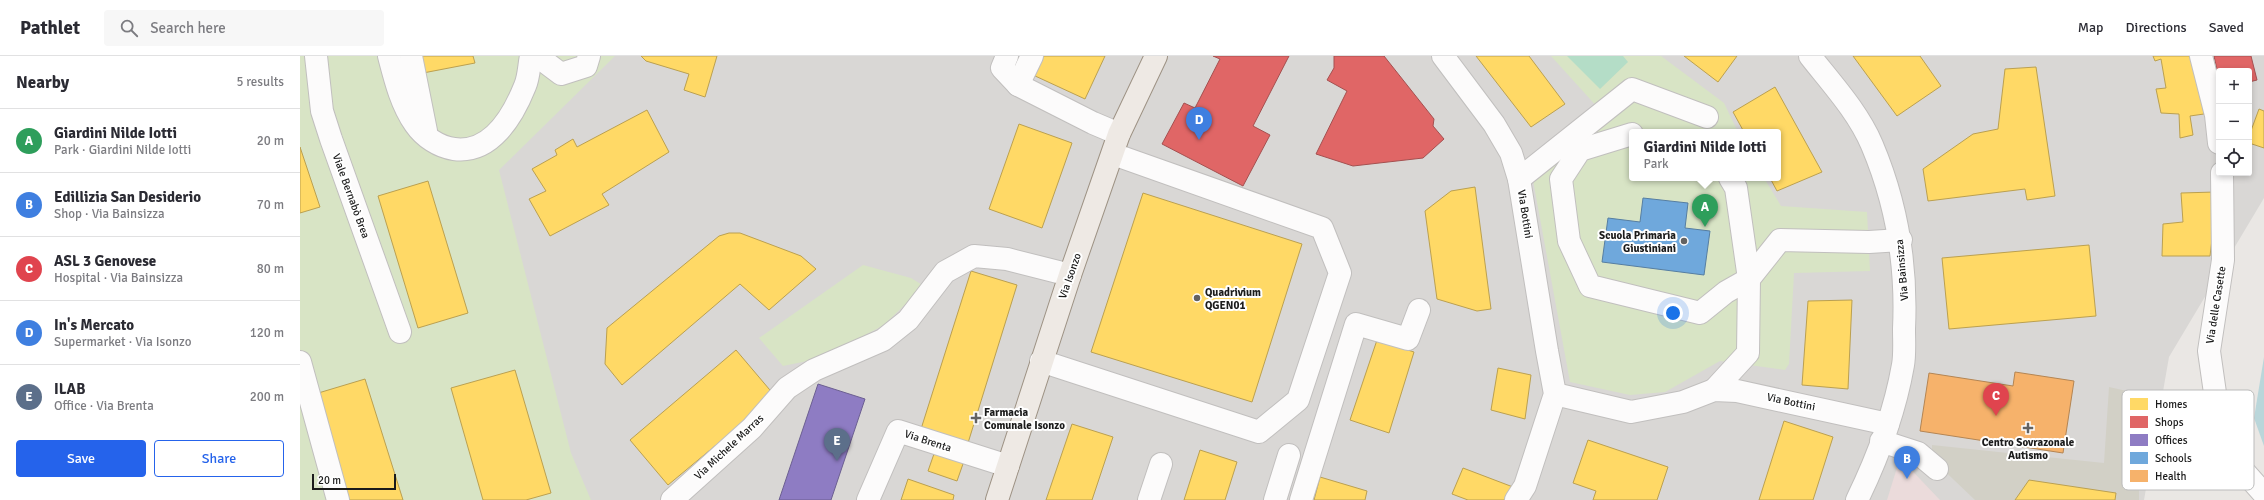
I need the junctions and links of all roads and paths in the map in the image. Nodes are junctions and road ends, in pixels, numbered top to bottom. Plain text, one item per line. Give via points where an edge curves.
1 (316, 56) edge
2 (389, 56) edge
3 (411, 56) edge
4 (531, 56) edge
5 (537, 56) edge
6 (589, 56) edge
7 (1007, 56) edge
8 (1032, 56) edge
9 (1156, 56) edge
10 (1443, 56) edge
11 (1810, 56) edge
12 (2201, 56) edge
13 (1018, 86) junction
14 (1707, 117) dead end
15 (1629, 135) edge
16 (428, 138) junction
17 (2219, 140) edge
18 (1116, 144) junction
19 (2222, 176) edge
20 (1519, 179) junction
21 (1732, 181) edge
22 (1900, 240) junction
23 (1070, 275) junction
24 (1749, 279) junction
25 (1419, 310) dead end
26 (400, 332) dead end
27 (1042, 361) junction
28 (300, 362) edge
29 (1714, 390) junction
30 (2215, 390) edge
31 (1555, 394) junction
32 (1885, 432) junction
33 (1289, 455) dead end
34 (1161, 464) dead end
35 (1008, 466) junction
36 (1937, 469) dead end
37 (2254, 483) edge
38 (2264, 494) edge
39 (338, 500) edge
40 (672, 500) edge
41 (868, 500) edge
42 (997, 500) edge
43 (1149, 500) edge
44 (1275, 500) edge
45 (1301, 500) edge
46 (1516, 500) edge
47 (1857, 500) edge

1 - 26 street, Viale Bernabò Brea via 322,111 330,139
2 - 16 street via 401,99 415,124
3 - 16 street
4 - 16 street via 526,85 506,124 487,142 467,151 447,148
5 - 6 street via 560,74 586,66
7 - 13 street via 1002,68
8 - 13 street
9 - 18 main road, Via Isonzo
10 - 20 street, Via Bottini via 1494,124 1511,153
11 - 22 street, Via Bainsizza via 1844,98 1872,144 1887,188
12 - 17 street via 2216,115
13 - 18 street via 1093,123
14 - 20 street via 1632,89
15 - 24 street via 1580,150 1561,179 1570,241 1590,286 1700,313 1726,292
18 - 23 main road, Via Isonzo
18 - 27 street via 1322,228 1340,273 1298,400 1259,432
19 - 30 street, Via delle Casette via 2224,260 2209,351
20 - 31 street, Via Bottini
21 - 24 street via 1736,188
22 - 24 street via 1780,240
22 - 32 street, Via Bainsizza via 1906,299 1903,365
23 - 27 main road, Via Isonzo
23 - 40 street, Via Michele Marras via 1007,259 974,256 945,272 908,320 883,340 814,370 787,388 752,428
24 - 29 street via 1748,353
25 - 45 street via 1408,339 1356,324
27 - 35 main road, Via Isonzo
28 - 39 street
29 - 31 street, Via Bottini via 1683,402 1631,412
29 - 32 street, Via Bottini via 1737,391
31 - 46 street, Via Bottini via 1525,486
32 - 36 street, Via Bottini via 1918,453
32 - 47 street, Via Bainsizza
33 - 44 street
34 - 43 street
35 - 41 street, Via Brenta via 898,431
35 - 42 main road, Via Isonzo
37 - 38 street, Via delle Casette

